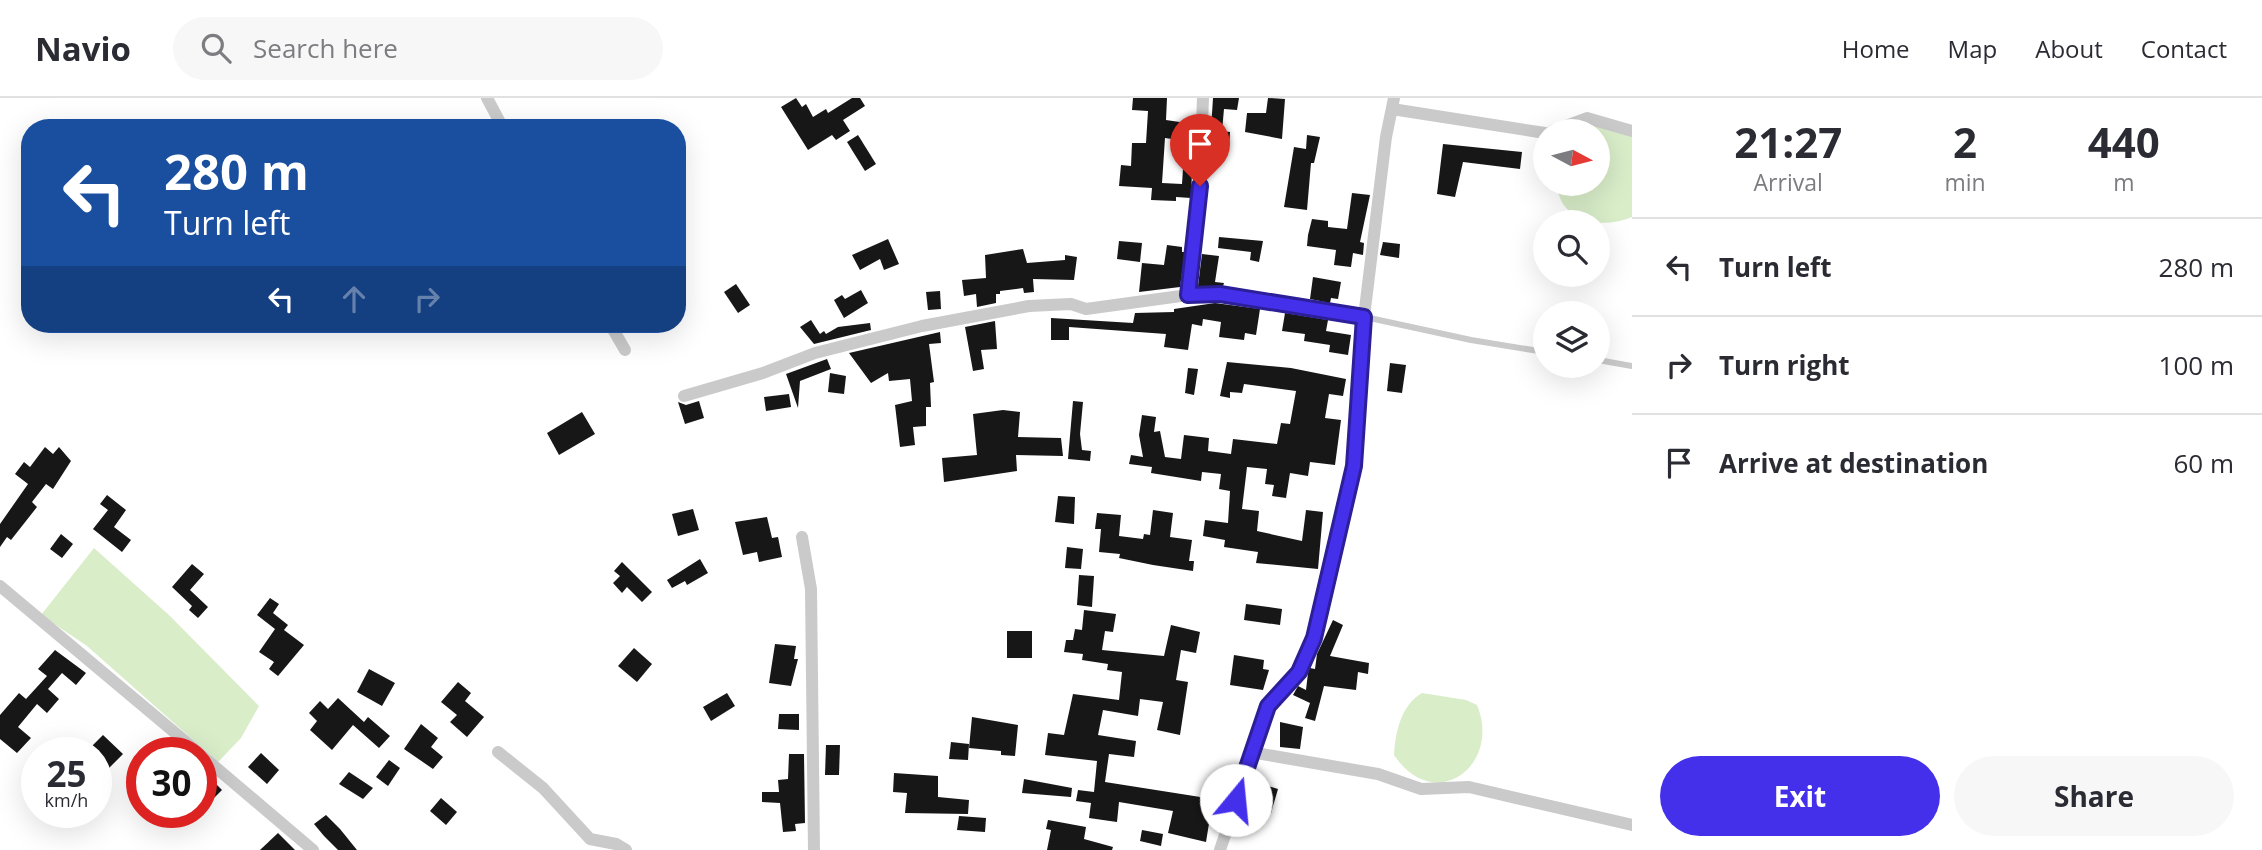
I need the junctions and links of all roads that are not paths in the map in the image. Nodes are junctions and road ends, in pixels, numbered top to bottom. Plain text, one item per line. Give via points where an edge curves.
1 (487, 98) edge
2 (1203, 98) edge
3 (1393, 104) edge
4 (498, 119) edge
5 (1610, 125) edge
6 (1533, 131) edge
7 (1632, 131) edge
8 (1188, 295) junction
9 (1364, 317) junction
10 (615, 333) edge
11 (625, 350) dead end
12 (1533, 350) edge
13 (1610, 362) edge
14 (1632, 366) edge
15 (684, 396) dead end
16 (802, 537) dead end
17 (0, 586) edge
18 (180, 737) edge
19 (498, 752) dead end
20 (1250, 752) junction
21 (217, 768) edge
22 (1632, 825) edge
23 (313, 850) edge
24 (626, 850) edge
25 (814, 850) edge
26 (1220, 850) edge

1 - 4 street
2 - 8 street via 1199,207
3 - 6 street
3 - 9 street
5 - 7 street
8 - 9 street via 1220,294
8 - 15 street via 1086,309 1072,304 1030,306 922,326 815,353
9 - 12 lane
9 - 20 street via 1354,466 1314,638 1299,672 1268,706
10 - 11 street
13 - 14 lane
16 - 25 street via 811,589
17 - 18 street
19 - 24 street via 543,788 590,839
20 - 22 street via 1378,774 1421,789 1469,787
20 - 26 street
21 - 23 street

